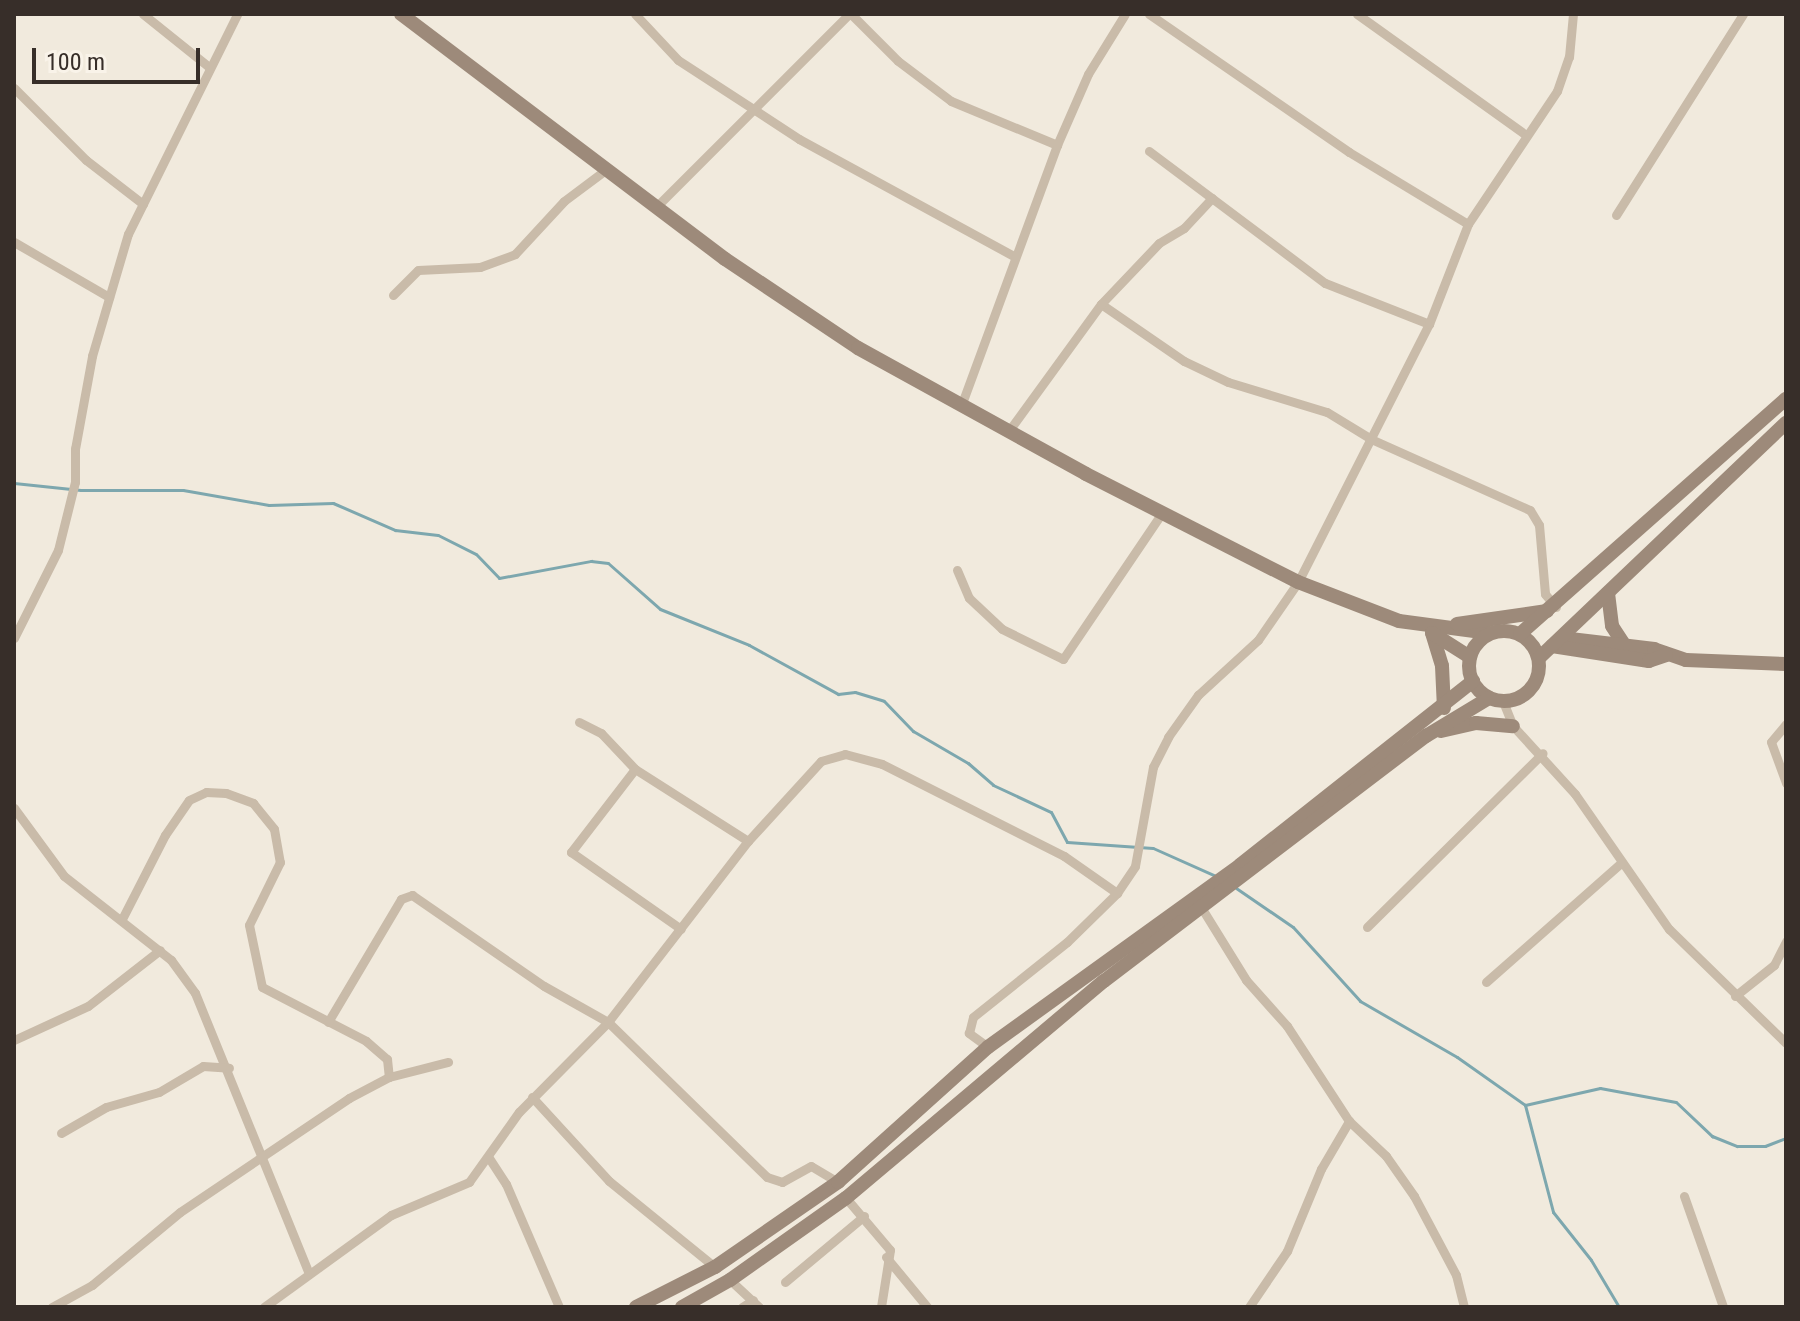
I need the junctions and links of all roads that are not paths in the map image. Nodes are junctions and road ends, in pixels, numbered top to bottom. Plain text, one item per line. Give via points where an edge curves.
1 (143, 14) edge
2 (237, 14) edge
3 (401, 14) edge
4 (635, 14) edge
5 (850, 14) edge
6 (1125, 14) edge
7 (1149, 14) edge
8 (1357, 14) edge
9 (1573, 14) edge
10 (1743, 14) edge
11 (208, 66) junction
12 (14, 88) edge
13 (755, 106) junction
14 (1526, 135) junction
15 (1057, 145) junction
16 (1149, 151) dead end
17 (607, 169) junction
18 (1212, 198) junction
19 (143, 204) junction
20 (657, 206) junction
21 (1616, 215) dead end
22 (1468, 224) junction
23 (14, 242) edge
24 (1015, 257) junction
25 (393, 295) dead end
26 (109, 297) junction
27 (1101, 304) junction
28 (1429, 324) junction
29 (1786, 399) edge
30 (961, 406) junction
31 (1786, 423) edge
32 (1008, 432) junction
33 (1371, 439) junction
34 (1162, 513) junction
35 (957, 570) dead end
36 (1298, 582) junction
37 (1608, 593) junction
38 (1554, 609) junction
39 (1431, 629) junction
40 (1489, 633) junction
41 (1520, 634) junction
42 (14, 638) edge
43 (1557, 642) junction
44 (1625, 646) junction
45 (1666, 655) junction
46 (1470, 657) junction
47 (1539, 658) junction
48 (1786, 664) edge
49 (1473, 681) junction
50 (1489, 698) junction
51 (1504, 704) junction
52 (1444, 708) junction
53 (579, 722) dead end
54 (1786, 724) edge
55 (1513, 726) junction
56 (1426, 736) junction
57 (1543, 753) junction
58 (635, 769) junction
59 (1786, 783) edge
60 (14, 808) edge
61 (748, 841) junction
62 (1621, 863) junction
63 (1241, 871) junction
64 (1117, 893) junction
65 (1200, 903) junction
66 (122, 919) junction
67 (1367, 927) dead end
68 (681, 929) junction
69 (1786, 941) edge
70 (160, 950) junction
71 (1486, 982) dead end
72 (1735, 996) junction
73 (328, 1022) junction
74 (608, 1022) junction
75 (14, 1040) edge
76 (1786, 1043) edge
77 (988, 1047) junction
78 (448, 1062) dead end
79 (229, 1068) junction
80 (389, 1077) junction
81 (532, 1097) junction
82 (1349, 1121) junction
83 (61, 1133) dead end
84 (489, 1158) junction
85 (261, 1161) junction
86 (838, 1182) junction
87 (1684, 1196) dead end
88 (846, 1198) junction
89 (864, 1216) junction
90 (886, 1256) junction
91 (715, 1267) junction
92 (309, 1274) junction
93 (730, 1280) junction
94 (785, 1282) dead end
95 (756, 1303) edge
96 (52, 1307) edge
97 (264, 1307) edge
98 (559, 1307) edge
99 (636, 1307) edge
100 (682, 1307) edge
101 (742, 1307) edge
102 (881, 1307) edge
103 (927, 1307) edge
104 (1249, 1307) edge
105 (1464, 1307) edge
106 (1723, 1307) edge

1 - 11 street
2 - 11 street
3 - 17 main road
4 - 13 street via 678,60
5 - 13 street
5 - 15 street via 898,61 951,101
6 - 15 street via 1088,74
7 - 22 street via 1349,152
8 - 14 street
9 - 14 street via 1565,72
10 - 21 street
11 - 19 street via 196,105
12 - 19 street via 86,160
13 - 20 street
13 - 24 street via 799,139
14 - 22 street
15 - 24 street
16 - 18 street
17 - 20 main road
17 - 25 street via 564,201 515,254 480,267 418,270
18 - 27 street via 1184,228 1159,243
18 - 28 street via 1325,283
19 - 26 street
20 - 30 main road via 821,326
22 - 28 street
23 - 26 street
24 - 30 street
26 - 42 street via 79,423 71,500 51,571
27 - 32 street
27 - 33 street via 1184,361 1228,382 1327,412
28 - 33 street
29 - 38 main road
30 - 32 main road
31 - 37 main road
32 - 34 main road
33 - 36 street
33 - 38 street via 1530,510 1539,525 1545,594
34 - 35 street via 1063,659 1002,629 969,598
34 - 36 main road
36 - 39 main road
36 - 64 street via 1258,640 1198,695 1168,737 1153,767 1135,866
37 - 43 main road
37 - 44 main road via 1612,626
38 - 39 main road
38 - 41 main road
39 - 40 main road
39 - 46 main road
39 - 52 main road via 1442,666
40 - 41 main road
40 - 46 main road
41 - 47 main road
43 - 44 main road
43 - 45 main road via 1649,661
43 - 47 main road
44 - 45 main road
45 - 48 main road
46 - 49 main road
47 - 51 main road via 1535,684
49 - 50 main road
49 - 52 main road
50 - 51 main road
50 - 56 main road
51 - 55 street
52 - 63 main road
53 - 58 street via 601,733
54 - 59 street via 1771,742
55 - 56 main road via 1476,723
55 - 57 street
56 - 63 main road
57 - 62 street
57 - 67 street
58 - 61 street
58 - 68 street via 571,852
60 - 66 street via 64,876
61 - 64 street via 821,761 858,755 1064,856
61 - 68 street
62 - 71 street
62 - 72 street via 1669,929
63 - 65 main road
64 - 77 street via 1067,942 973,1017 969,1033
65 - 77 main road
65 - 82 street via 1246,980 1295,1037
65 - 88 main road
66 - 70 street
66 - 73 street via 189,800 206,792 253,803 274,829 280,862 249,925 260,983
68 - 74 street
69 - 72 street via 1774,965
70 - 75 street via 88,1006
70 - 79 street via 195,993
72 - 76 street
73 - 74 street via 401,899 412,895 544,986
73 - 80 street via 380,1051 390,1067
74 - 81 street
74 - 86 street via 767,1177 782,1182 811,1166
77 - 86 main road
78 - 80 street
79 - 83 street via 203,1066 159,1092 106,1107
79 - 85 street
80 - 85 street via 314,1121
81 - 84 street
81 - 91 street via 609,1181
82 - 104 street via 1321,1169 1287,1251
82 - 105 street via 1386,1156 1414,1196 1456,1275
84 - 92 street via 453,1192 391,1215
84 - 98 street via 506,1184
85 - 92 street
85 - 96 street via 180,1212 116,1267
86 - 91 main road
87 - 106 street
88 - 89 street
88 - 93 main road
89 - 90 street via 890,1250
89 - 94 street
90 - 102 street
90 - 103 street
91 - 99 main road
92 - 97 street
93 - 95 street
93 - 100 main road
95 - 101 street

